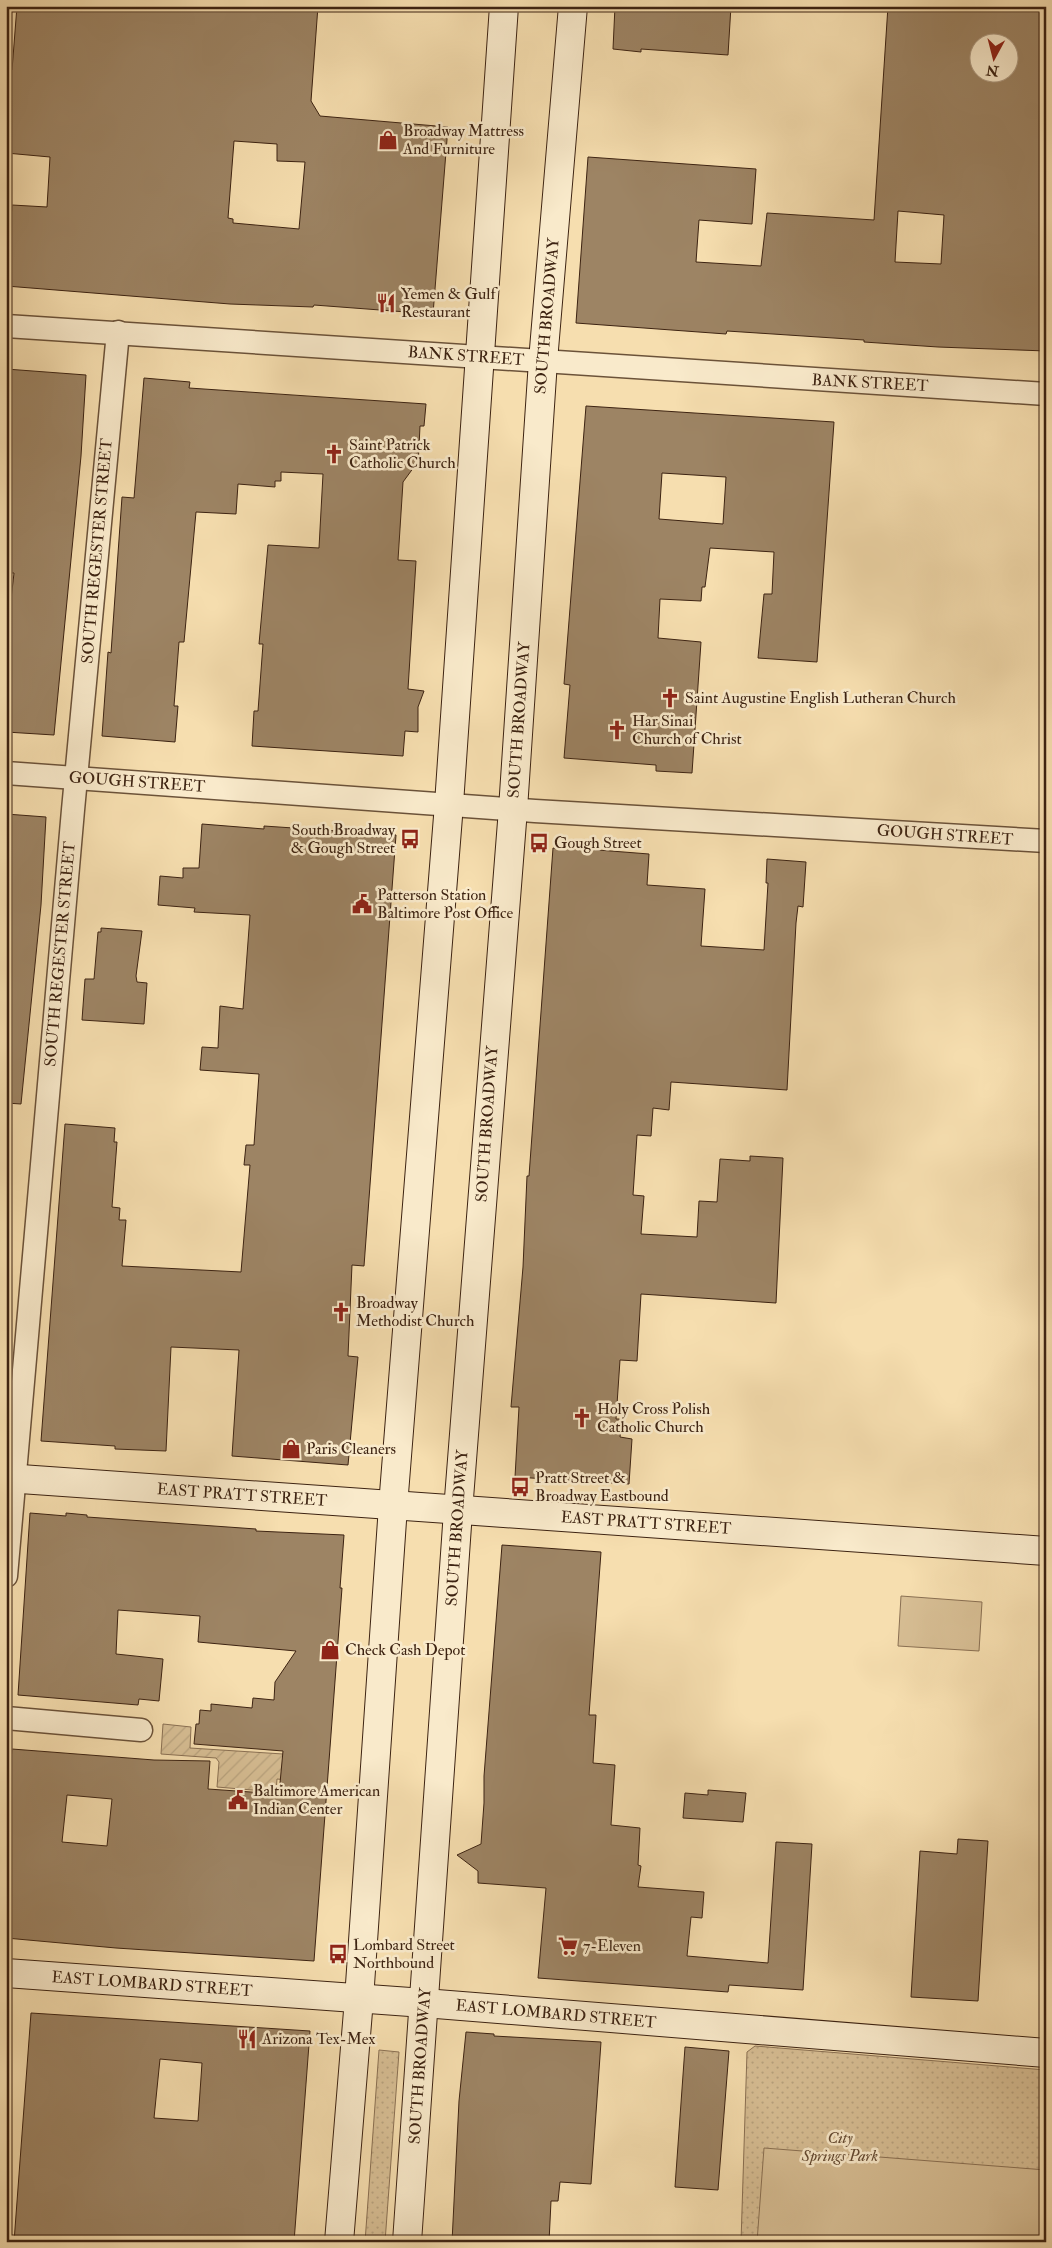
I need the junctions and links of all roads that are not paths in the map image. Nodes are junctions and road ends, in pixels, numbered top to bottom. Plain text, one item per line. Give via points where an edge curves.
1 (504, 6) edge
2 (573, 6) edge
3 (6, 326) edge
4 (118, 332) junction
5 (479, 357) junction
6 (543, 361) junction
7 (1046, 394) edge
8 (6, 773) edge
9 (76, 778) junction
10 (449, 804) junction
11 (512, 809) junction
12 (1046, 841) edge
13 (10, 1479) edge
14 (393, 1506) junction
15 (458, 1511) junction
16 (1046, 1551) edge
17 (6, 1576) edge
18 (6, 1718) edge
19 (141, 1730) dead end
20 (6, 1973) edge
21 (359, 1999) junction
22 (424, 2003) junction
23 (1046, 2053) edge
24 (338, 2242) edge
25 (407, 2242) edge

1 - 5 main road
2 - 6 main road, SOUTH BROADWAY
3 - 4 street, BANK STREET
4 - 5 street, BANK STREET
4 - 9 street, SOUTH REGESTER STREET
5 - 6 street, BANK STREET
5 - 10 main road
6 - 7 street, BANK STREET
6 - 11 main road, SOUTH BROADWAY
8 - 9 street, GOUGH STREET
9 - 10 street, GOUGH STREET
9 - 13 street, SOUTH REGESTER STREET
10 - 11 street, GOUGH STREET
10 - 14 main road
11 - 12 street, GOUGH STREET
11 - 15 main road, SOUTH BROADWAY
13 - 14 main road, EAST PRATT STREET
13 - 17 street, SOUTH REGESTER STREET
14 - 15 main road, EAST PRATT STREET
14 - 21 main road
15 - 16 main road, EAST PRATT STREET
15 - 22 main road, SOUTH BROADWAY
18 - 19 street
20 - 21 main road, EAST LOMBARD STREET
21 - 22 main road, EAST LOMBARD STREET
21 - 24 main road
22 - 23 main road, EAST LOMBARD STREET
22 - 25 main road, SOUTH BROADWAY

